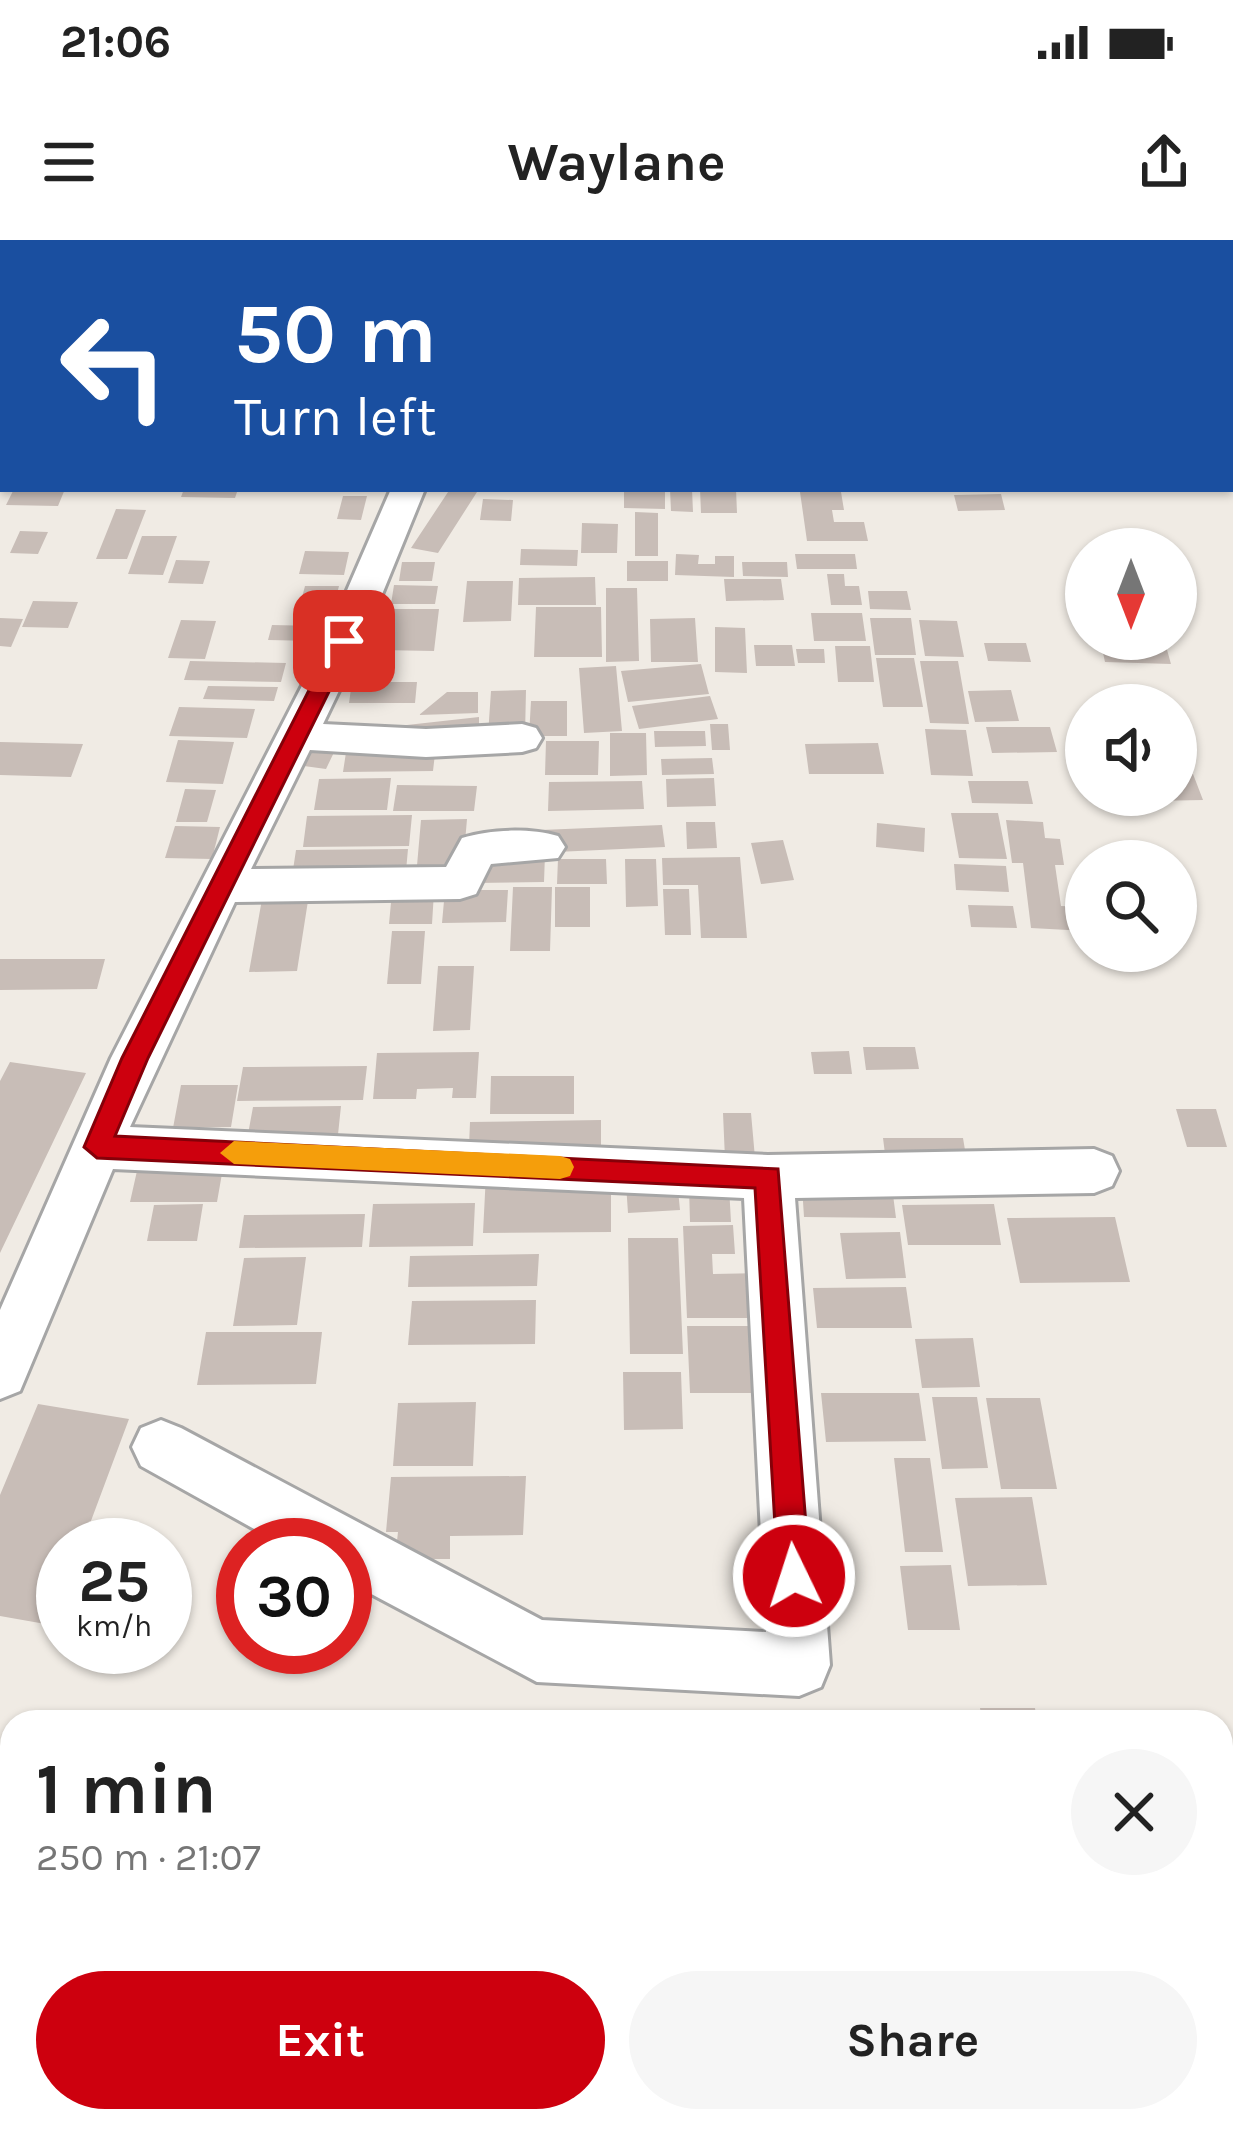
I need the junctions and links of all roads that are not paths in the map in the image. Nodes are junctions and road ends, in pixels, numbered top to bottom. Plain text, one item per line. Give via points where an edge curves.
1 (407, 492) edge
2 (296, 736) junction
3 (521, 738) dead end
4 (543, 847) dead end
5 (222, 886) junction
6 (97, 1147) junction
7 (1094, 1171) dead end
8 (768, 1177) junction
9 (0, 1373) edge
10 (161, 1447) dead end
11 (292, 1518) edge
12 (372, 1562) edge

1 - 2 street
2 - 3 street
2 - 5 street
4 - 5 street via 477,849 460,883
5 - 6 street
6 - 8 street
6 - 9 street
7 - 8 street
8 - 12 street via 800,1665 537,1651
10 - 11 street

